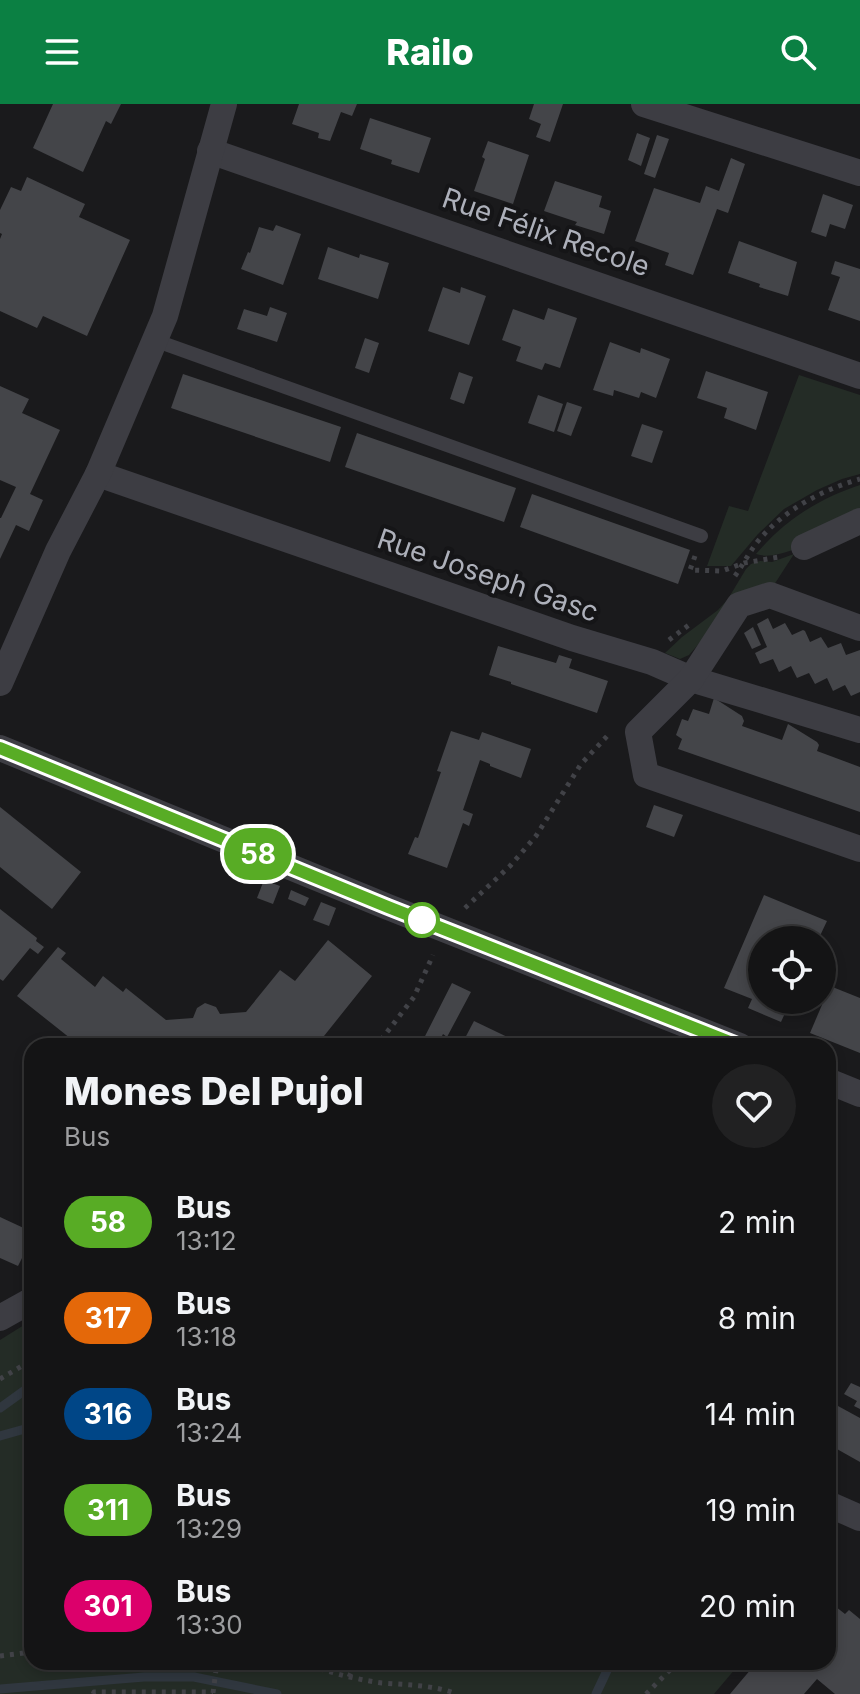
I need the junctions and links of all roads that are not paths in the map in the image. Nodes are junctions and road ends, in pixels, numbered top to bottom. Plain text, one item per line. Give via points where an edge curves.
1 (224, 104) edge
2 (644, 104) edge
3 (695, 112) edge
4 (210, 151) junction
5 (860, 173) edge
6 (154, 340) junction
7 (860, 376) edge
8 (98, 474) junction
9 (860, 521) edge
10 (701, 536) road end
11 (804, 547) road end
12 (860, 628) edge
13 (691, 679) junction
14 (0, 683) edge
15 (860, 730) edge
16 (0, 748) edge
17 (860, 849) edge
18 (720, 1038) edge
19 (836, 1084) edge
20 (860, 1094) edge
21 (24, 1304) edge
22 (0, 1318) edge
23 (836, 1508) edge
24 (860, 1518) edge

1 - 4 street
2 - 3 street
3 - 5 street
4 - 6 street
4 - 7 street, Rue Félix Recole
6 - 8 street
6 - 10 lane
8 - 13 street, Rue Joseph Gasc
8 - 14 street
9 - 11 street
12 - 13 street via 770,595 739,605
13 - 15 street, Rue Joseph Gasc
13 - 17 street via 638,732 646,775
16 - 18 street
19 - 20 street
21 - 22 street
23 - 24 street

